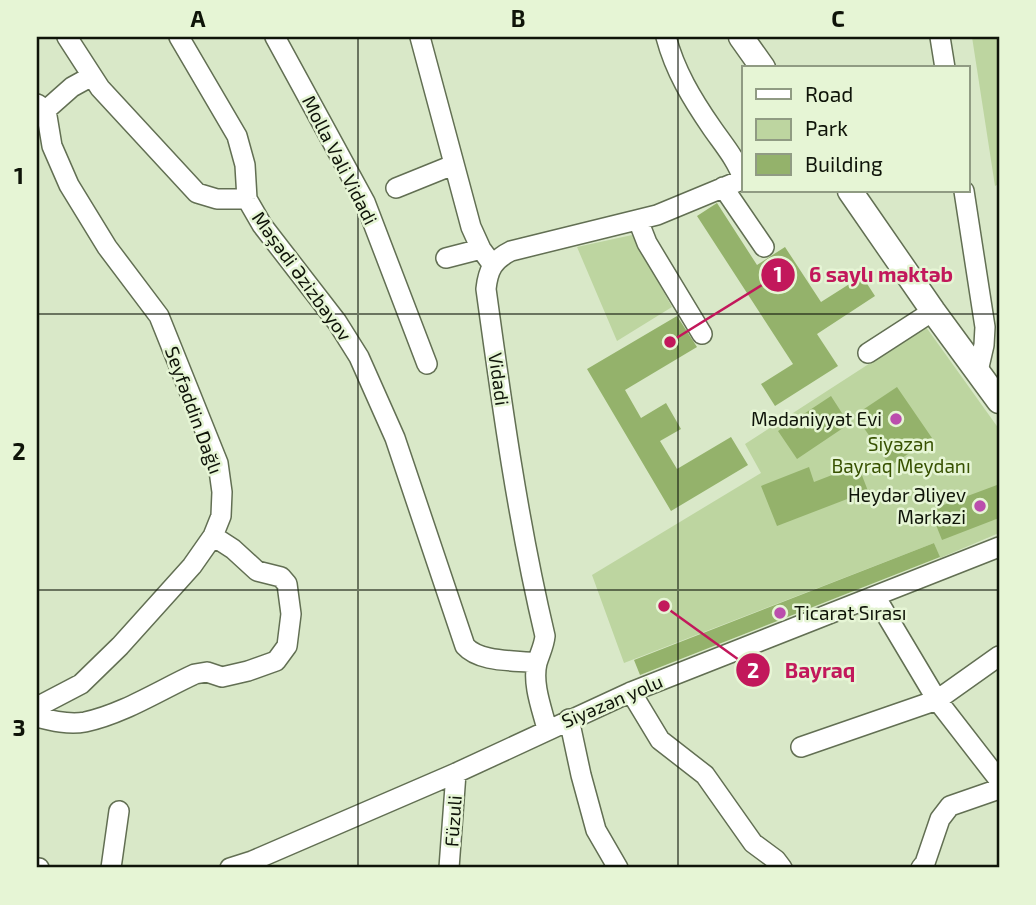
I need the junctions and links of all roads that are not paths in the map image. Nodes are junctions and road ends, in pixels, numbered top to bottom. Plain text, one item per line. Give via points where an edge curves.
1 (67, 37) edge
2 (179, 37) edge
3 (275, 37) edge
4 (420, 37) edge
5 (666, 37) edge
6 (741, 37) edge
7 (940, 37) edge
8 (762, 66) edge
9 (945, 66) edge
10 (92, 76) junction
11 (40, 108) edge
12 (453, 165) junction
13 (742, 177) edge
14 (742, 179) edge
15 (723, 187) junction
16 (396, 188) dead end
17 (851, 192) edge
18 (964, 192) edge
19 (247, 199) junction
20 (638, 220) junction
21 (764, 247) dead end
22 (487, 257) junction
23 (446, 258) dead end
24 (933, 311) junction
25 (702, 334) dead end
26 (869, 353) dead end
27 (999, 354) edge
28 (427, 365) dead end
29 (978, 371) junction
30 (999, 401) edge
31 (213, 536) junction
32 (999, 547) edge
33 (875, 596) junction
34 (999, 656) edge
35 (537, 663) junction
36 (631, 692) junction
37 (937, 701) junction
38 (37, 707) edge
39 (37, 716) edge
40 (569, 719) junction
41 (547, 729) junction
42 (801, 747) dead end
43 (456, 773) junction
44 (999, 780) edge
45 (999, 789) edge
46 (120, 811) dead end
47 (111, 868) edge
48 (230, 868) edge
49 (449, 868) edge
50 (618, 868) edge
51 (782, 868) edge
52 (921, 868) edge

1 - 10 street
2 - 19 street, Məşədi Əzizbəyov via 237,136
3 - 28 street, Molla Vəli Vidadi via 365,202
4 - 12 street, Vidadi
5 - 13 street via 693,101
6 - 8 main road
7 - 9 street
10 - 11 street
10 - 19 street via 197,193 217,199
11 - 31 street, Seyfəddin Dağlı via 69,185 107,247 159,316 218,463 222,492
12 - 16 street
12 - 22 street, Vidadi via 471,226
14 - 15 street
15 - 20 street
15 - 21 street
17 - 24 main road
18 - 29 street via 985,327
19 - 35 street, Məşədi Əzizbəyov via 359,357 395,438 465,646 483,657
20 - 22 street
20 - 25 street
22 - 23 street
22 - 35 street, Vidadi via 486,289 509,454 545,636
24 - 26 street
24 - 29 main road
27 - 29 street
29 - 30 main road
31 - 38 street, Seyfəddin Dağlı via 192,566 81,684
31 - 39 street via 257,571 281,577 287,584 291,614 287,646 276,660 222,677 195,674 84,722
32 - 33 street, Siyəzən yolu
33 - 36 street, Siyəzən yolu
33 - 37 street
34 - 37 street
35 - 41 street, Vidadi via 536,685
36 - 40 street, Siyəzən yolu
36 - 51 street via 660,740 705,775 753,843
37 - 42 street
37 - 44 street
40 - 41 street, Siyəzən yolu
40 - 50 street via 596,830
41 - 43 street, Siyəzən yolu
43 - 48 street, Siyəzən yolu
43 - 49 street, Füzuli
45 - 52 street via 950,806 940,819
46 - 47 street

